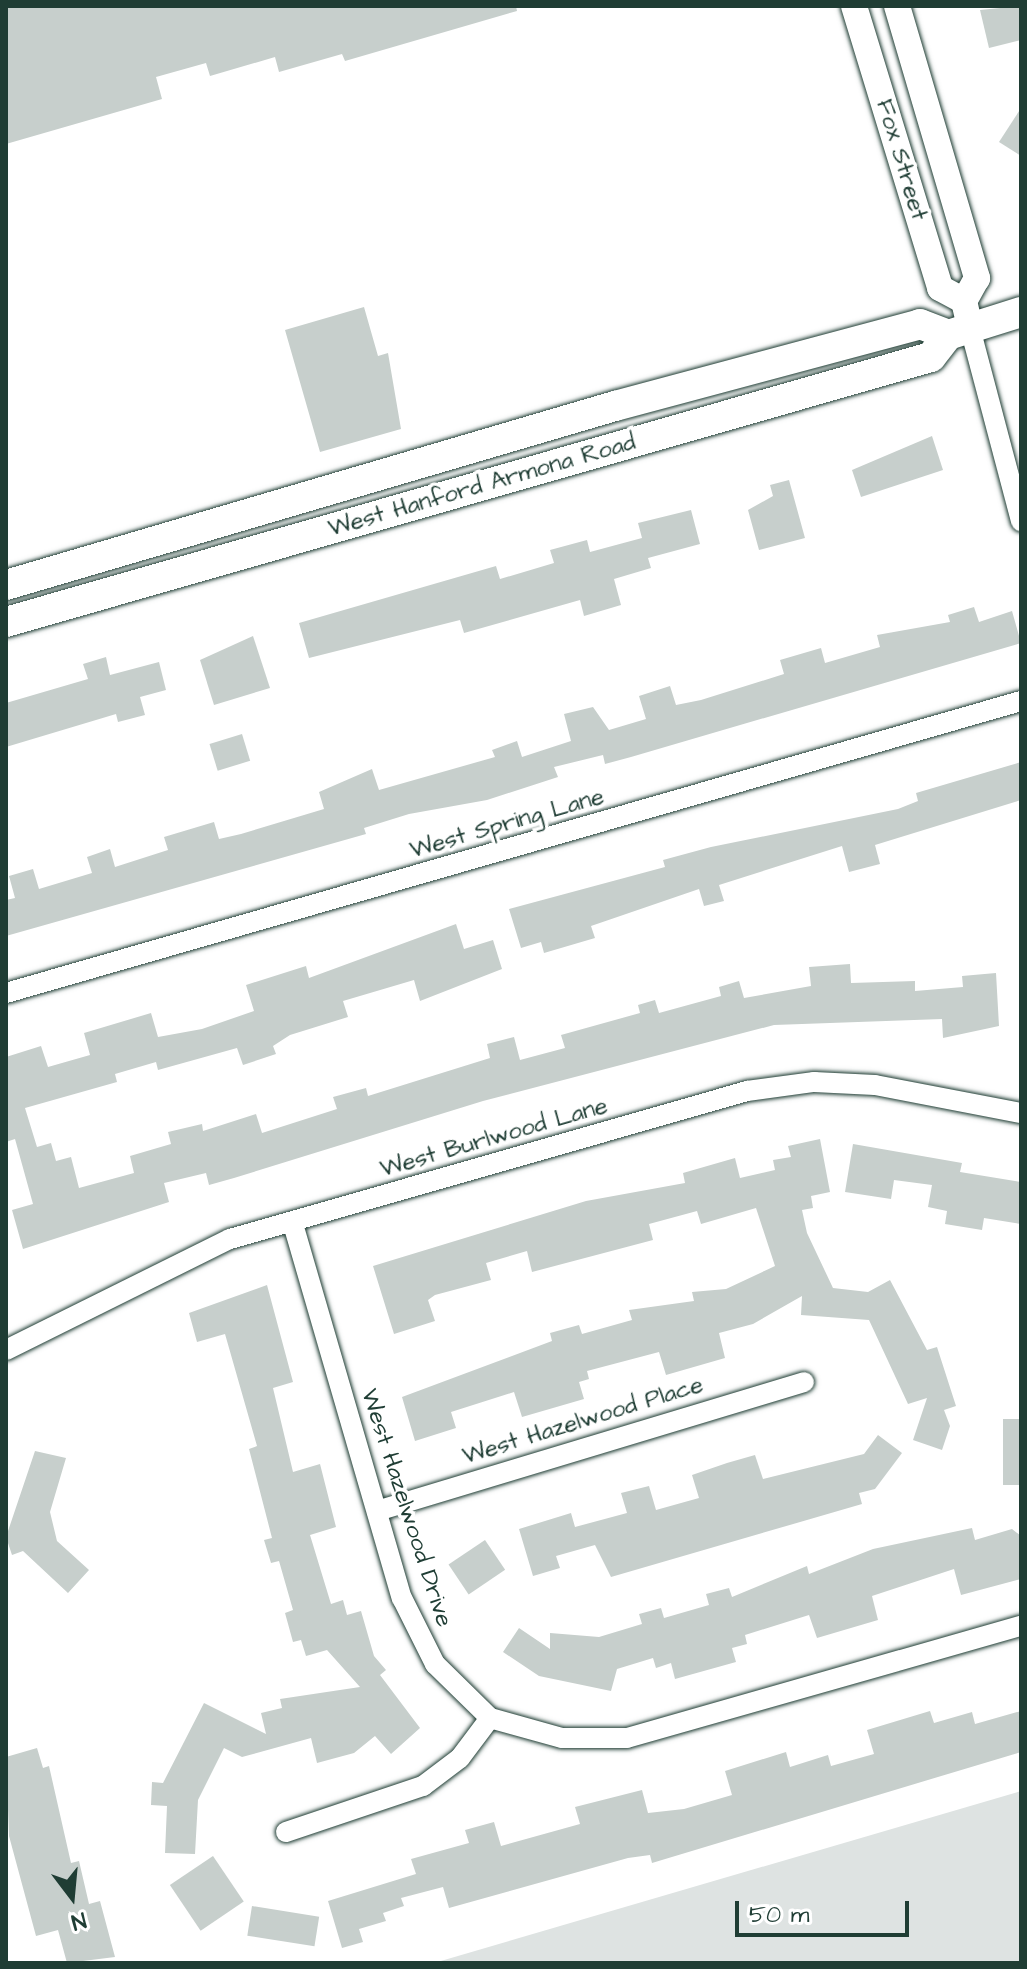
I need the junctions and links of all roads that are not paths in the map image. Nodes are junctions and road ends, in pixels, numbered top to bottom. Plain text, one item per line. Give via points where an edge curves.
1 (854, 6) edge
2 (897, 6) edge
3 (1021, 312) edge
4 (961, 321) junction
5 (1021, 521) edge
6 (6, 585) edge
7 (6, 622) edge
8 (1021, 701) edge
9 (6, 993) edge
10 (1021, 1113) edge
11 (293, 1224) junction
12 (6, 1350) edge
13 (804, 1382) dead end
14 (377, 1511) junction
15 (1021, 1626) edge
16 (490, 1718) junction
17 (286, 1832) dead end

1 - 4 street, Fox Street via 940,288
2 - 4 street, Fox Street via 977,278
3 - 4 main road
4 - 5 street
4 - 6 main road, West Hanford Armona Road via 905,328
4 - 7 main road, West Hanford Armona Road via 931,357
8 - 9 street, West Spring Lane
10 - 11 street, West Burlwood Lane via 875,1085 782,1085
11 - 12 street, West Burlwood Lane via 195,1253
11 - 14 street, West Hazelwood Drive
13 - 14 street, West Hazelwood Place
14 - 16 street, West Hazelwood Drive via 421,1643
15 - 16 street via 627,1738 562,1738
16 - 17 street via 460,1758 423,1786

